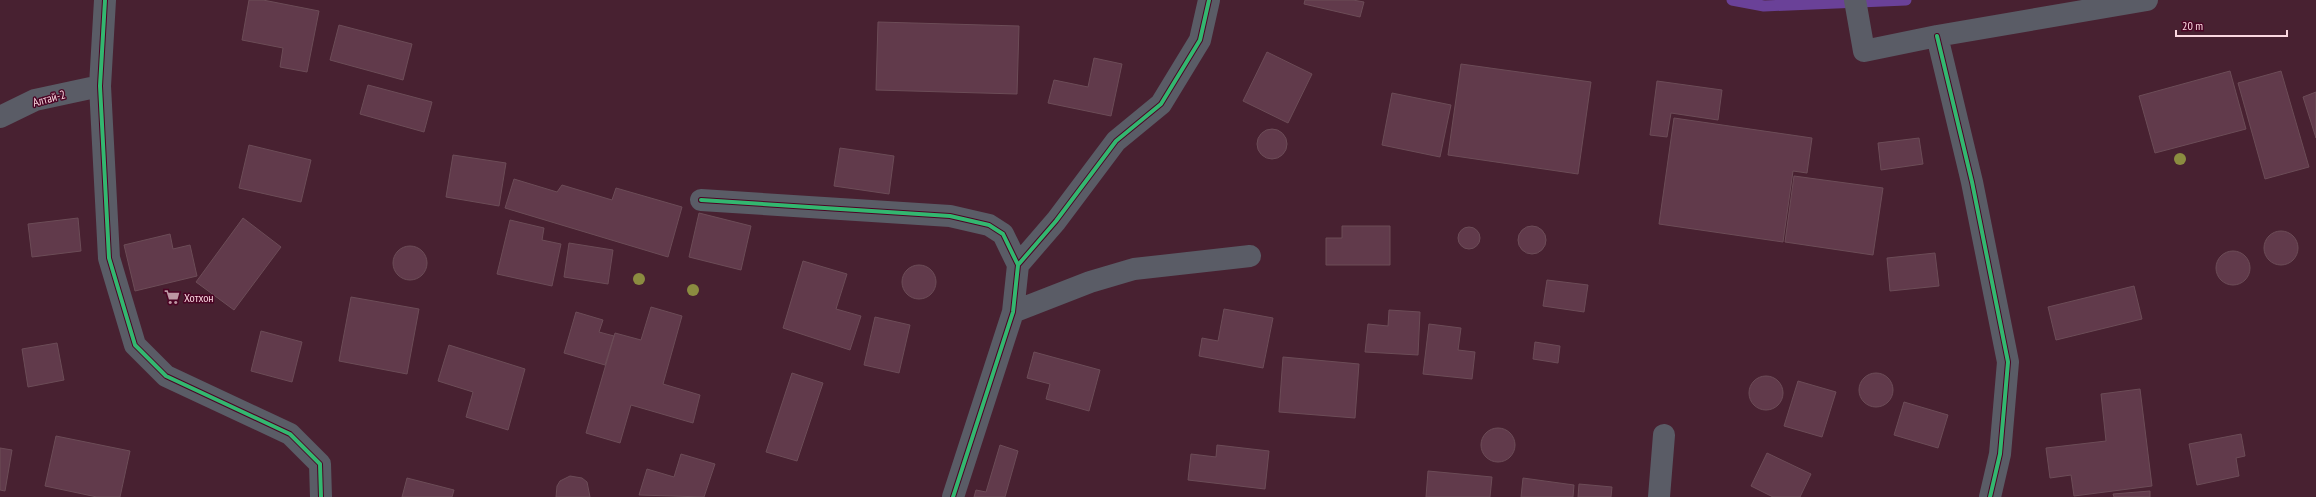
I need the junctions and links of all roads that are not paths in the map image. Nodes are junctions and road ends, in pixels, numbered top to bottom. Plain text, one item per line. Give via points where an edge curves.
1 (105, 0) edge
2 (1209, 0) edge
3 (1855, 0) edge
4 (2147, 0) edge
5 (1937, 36) junction
6 (100, 86) junction
7 (0, 117) edge
8 (701, 200) dead end
9 (1250, 256) dead end
10 (1018, 265) junction
11 (1013, 312) junction
12 (1664, 435) dead end
13 (321, 497) edge
14 (953, 497) edge
15 (1659, 497) edge
16 (1990, 497) edge

1 - 6 street
2 - 10 street via 1200,40 1160,104 1116,141 1056,221
3 - 5 street via 1863,46
4 - 5 street
5 - 16 street via 1972,182 2008,362 2000,454
6 - 7 street, Алтай-2 via 35,100
6 - 13 street via 108,258 135,345 166,376 290,434 320,464
8 - 10 street via 950,216 989,225 1003,234
9 - 11 street via 1134,269 1090,282
10 - 11 street
11 - 14 street
12 - 15 street

